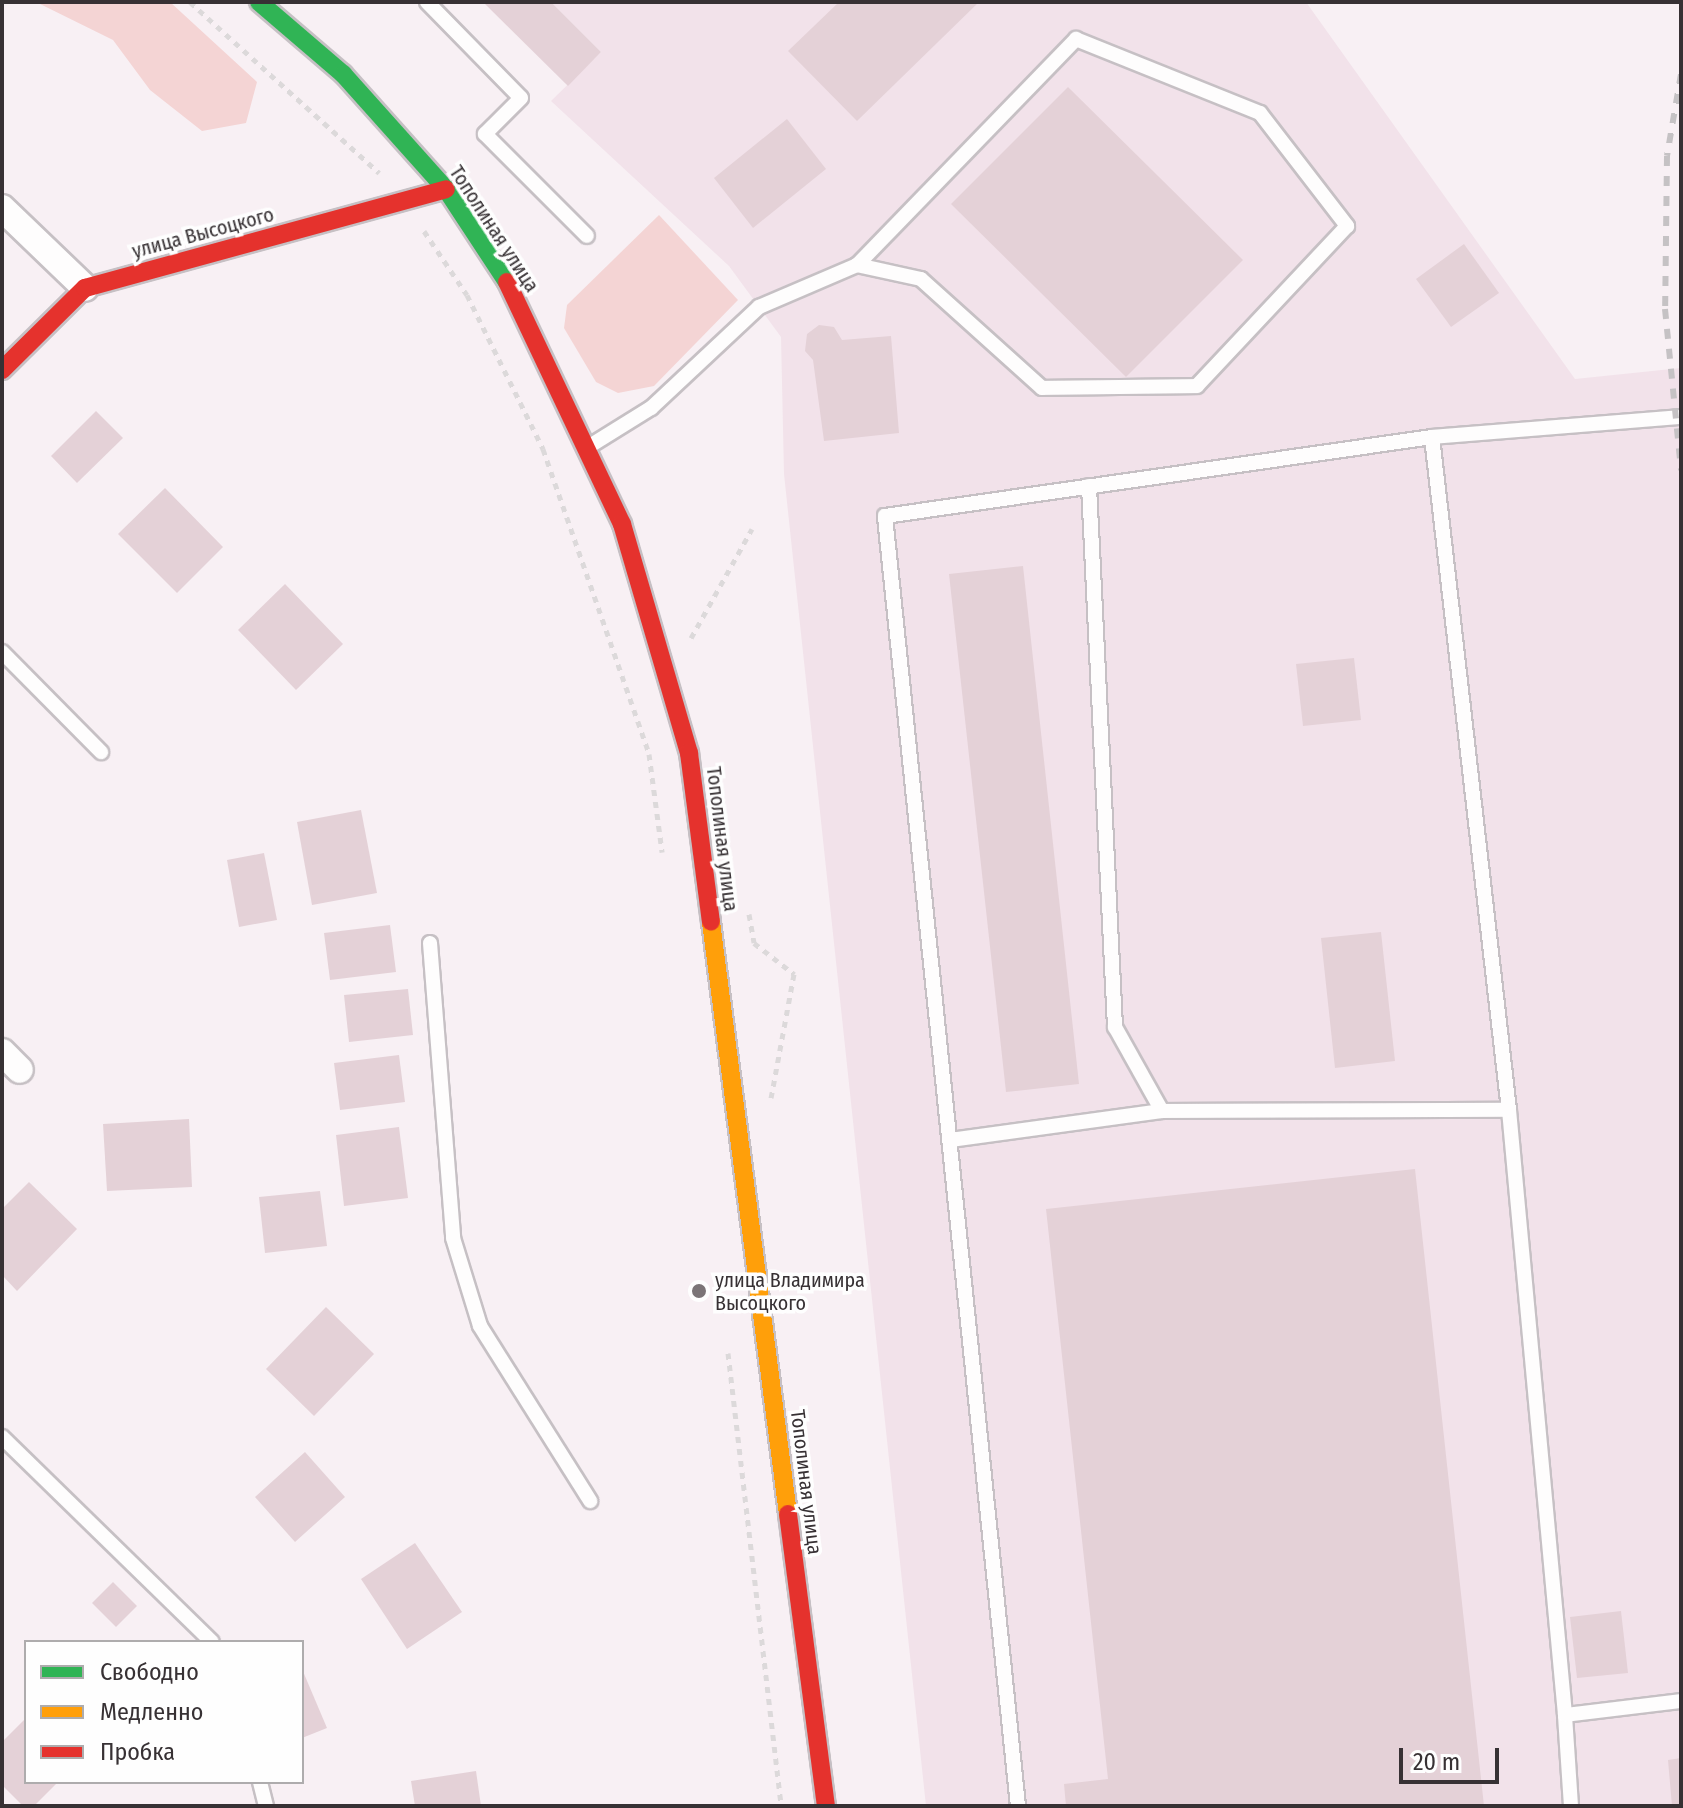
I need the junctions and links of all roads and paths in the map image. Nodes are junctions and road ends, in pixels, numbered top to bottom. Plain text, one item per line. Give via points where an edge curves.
1 (190, 2) edge
2 (259, 2) edge
3 (427, 2) edge
4 (446, 189) junction
5 (404, 202) junction
6 (2, 208) edge
7 (587, 236) dead end
8 (857, 265) junction
9 (85, 288) junction
10 (2, 370) edge
11 (1681, 417) edge
12 (1432, 437) junction
13 (588, 447) junction
14 (1089, 486) junction
15 (2, 652) edge
16 (101, 752) dead end
17 (664, 864) dead end
18 (430, 943) dead end
19 (1509, 1110) junction
20 (1162, 1111) junction
21 (950, 1140) junction
22 (727, 1348) dead end
23 (2, 1437) edge
24 (590, 1501) dead end
25 (210, 1640) edge
26 (1681, 1701) edge
27 (1565, 1715) junction
28 (260, 1784) edge
29 (266, 1806) edge
30 (781, 1806) edge
31 (826, 1806) edge
32 (1018, 1806) edge
33 (1571, 1806) edge

1 - 5 path via 365,157
2 - 4 main road, Тополиная улица via 343,74
3 - 7 lane via 521,98 485,134
4 - 5 main road, улица Высоцкого
4 - 13 main road, Тополиная улица via 508,283
5 - 9 main road, улица Высоцкого
5 - 17 path via 467,295 543,449 649,754
6 - 9 street
8 - 8 lane via 921,279 1042,388 1197,386 1347,226 1260,113 1076,39
8 - 13 lane via 759,307 651,408
9 - 10 main road, улица Высоцкого
11 - 12 lane
12 - 14 lane
12 - 19 lane
13 - 31 main road, Тополиная улица via 622,524 689,753
14 - 20 lane via 1115,1027
14 - 21 lane via 885,516
15 - 16 lane
18 - 24 lane via 453,1238 480,1326
19 - 20 lane
19 - 27 lane
20 - 21 lane
21 - 32 lane
22 - 30 path
23 - 25 lane
26 - 27 lane
27 - 33 lane
28 - 29 lane

